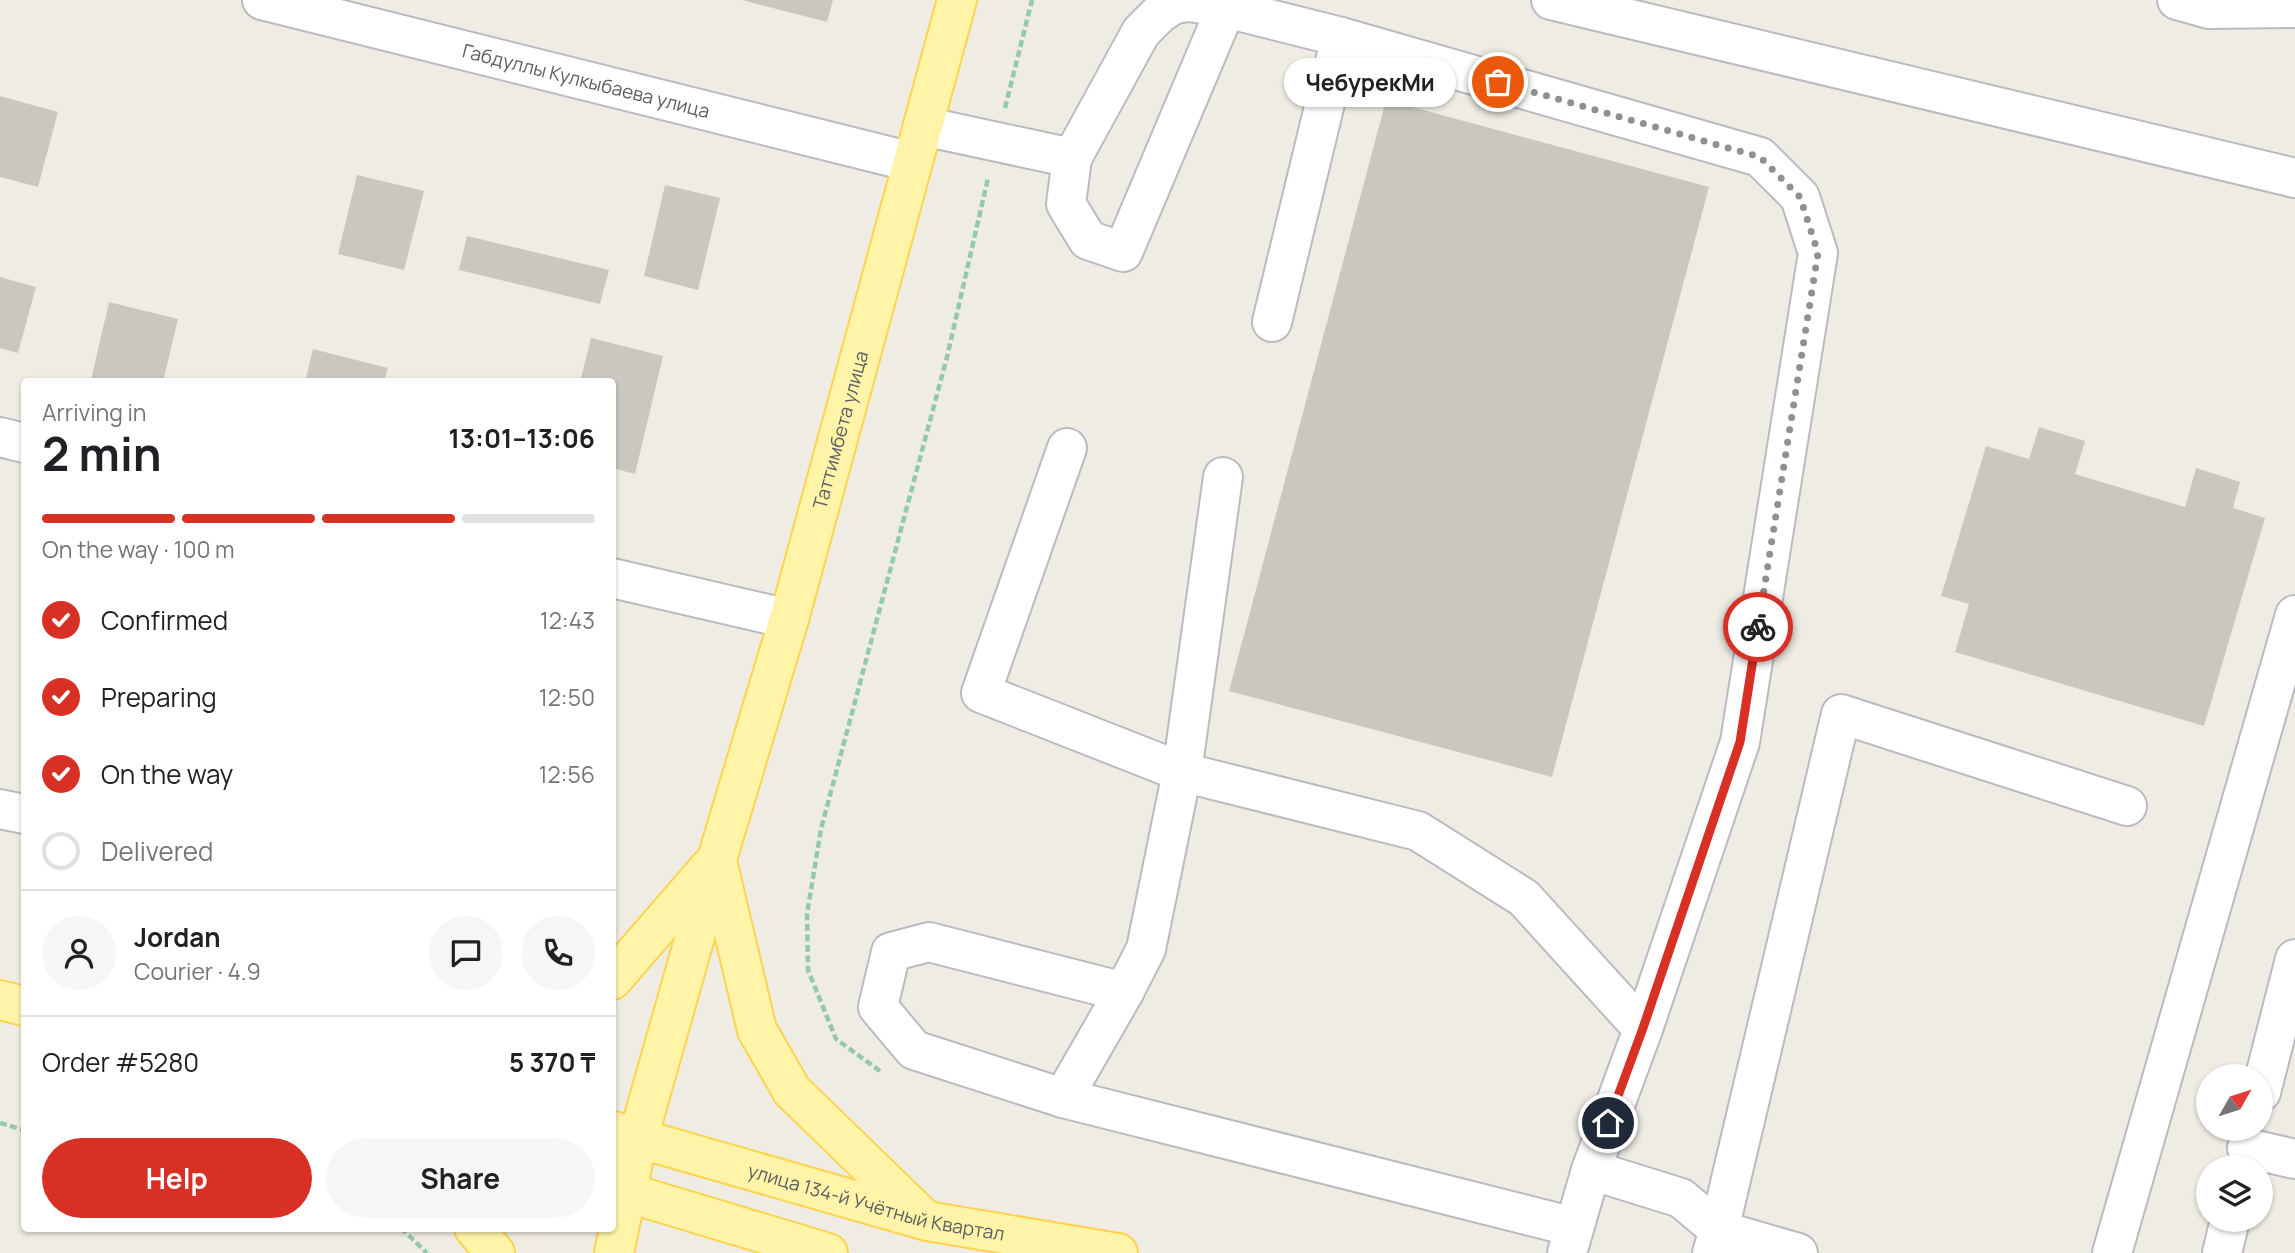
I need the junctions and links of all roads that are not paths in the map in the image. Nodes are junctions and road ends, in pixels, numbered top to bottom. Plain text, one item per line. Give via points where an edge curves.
1 (262, 0) edge
2 (957, 0) edge
3 (1551, 0) edge
4 (2177, 0) edge
5 (1226, 8) junction
6 (2295, 8) edge
7 (1341, 37) junction
8 (923, 126) junction
9 (1072, 158) junction
10 (912, 162) junction
11 (2295, 178) edge
12 (1272, 322) dead end
13 (0, 437) edge
14 (21, 442) edge
15 (1067, 448) dead end
16 (1223, 477) dead end
17 (616, 583) edge
18 (2295, 615) edge
19 (789, 619) junction
20 (1182, 772) junction
21 (2127, 806) dead end
22 (0, 809) edge
23 (21, 813) edge
24 (717, 859) junction
25 (2295, 959) edge
26 (616, 975) edge
27 (1124, 992) junction
28 (0, 1000) edge
29 (21, 1005) edge
30 (1643, 1028) junction
31 (2268, 1064) edge
32 (1063, 1098) junction
33 (625, 1134) edge
34 (2247, 1148) edge
35 (2295, 1160) edge
36 (1591, 1170) junction
37 (620, 1191) edge
38 (927, 1221) junction
39 (477, 1232) edge
40 (1571, 1240) edge
41 (1716, 1242) edge
42 (495, 1253) edge
43 (614, 1253) edge
44 (828, 1253) edge
45 (1118, 1253) edge
46 (1798, 1253) edge
47 (2112, 1253) edge

1 - 10 street, Габдуллы Кулкыбаева улица
2 - 8 main road, Таттимбета улица
3 - 11 street
4 - 6 street via 2209,9
5 - 7 street
5 - 9 street via 1190,2 1174,4 1159,14 1141,32
5 - 9 street via 1123,252 1088,240 1066,204
7 - 12 street
7 - 30 street via 1760,157 1800,197 1818,253 1740,742
8 - 9 street
8 - 10 main road, Таттимбета улица
10 - 19 main road, Таттимбета улица
13 - 14 street
15 - 20 street via 981,693
16 - 20 street
17 - 19 street
18 - 47 street
19 - 24 main road, Таттимбета улица
20 - 27 street via 1146,948
20 - 30 street via 1418,831 1524,898
21 - 41 street via 1841,714
22 - 23 street
24 - 26 main road
24 - 33 main road, Таттимбета улица
24 - 38 main road via 757,1030 792,1091
25 - 31 street
27 - 32 street
27 - 32 street via 929,942 891,952 878,1007 914,1050
28 - 29 main road
30 - 36 street
32 - 40 street
33 - 37 main road, Таттимбета улица
33 - 38 main road, улица 134-й Учётный Квартал
34 - 35 street
36 - 40 street
36 - 41 street via 1681,1198
37 - 43 main road, Таттимбета улица
37 - 44 main road
38 - 45 main road, улица 134-й Учётный Квартал
39 - 42 main road
41 - 46 street

